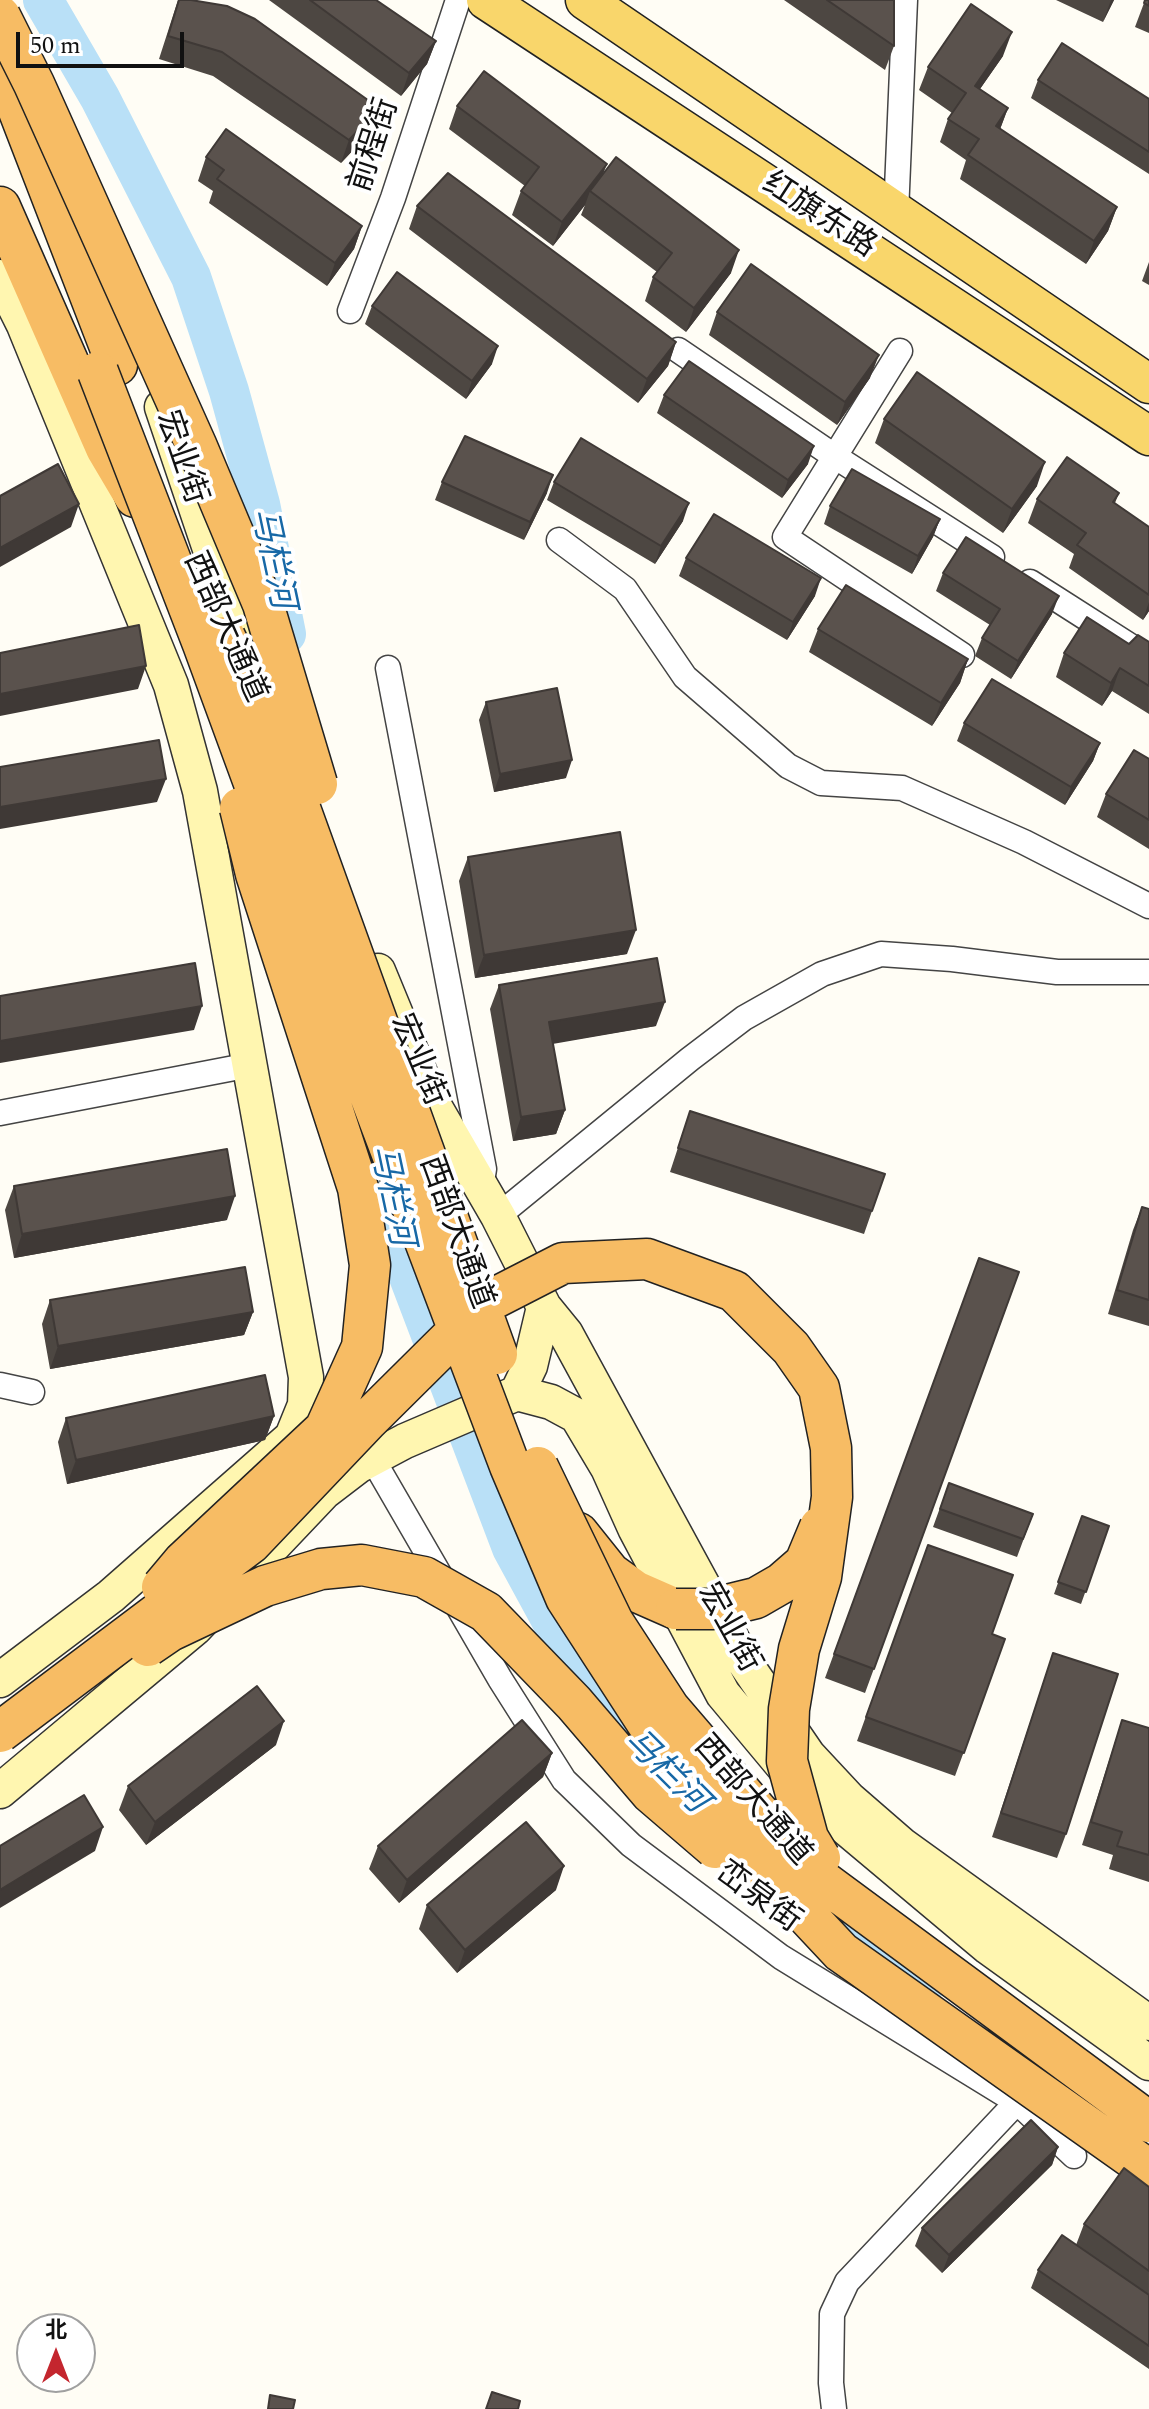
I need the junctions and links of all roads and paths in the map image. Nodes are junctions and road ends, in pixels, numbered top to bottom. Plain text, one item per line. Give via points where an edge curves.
1 (458, 0) edge
2 (486, 0) edge
3 (585, 0) edge
4 (905, 0) edge
5 (7, 7) edge
6 (0, 62) edge
7 (0, 118) edge
8 (0, 207) edge
9 (896, 213) junction
10 (0, 277) edge
11 (350, 311) dead end
12 (678, 350) edge
13 (900, 351) dead end
14 (1149, 384) edge
15 (1149, 436) edge
16 (834, 456) junction
17 (559, 540) dead end
18 (165, 546) junction
19 (203, 644) junction
20 (962, 655) edge
21 (1149, 658) edge
22 (388, 668) dead end
23 (300, 782) junction
24 (200, 791) junction
25 (1149, 906) edge
26 (1149, 972) edge
27 (381, 1030) junction
28 (250, 1065) junction
29 (0, 1113) edge
30 (482, 1190) junction
31 (544, 1307) junction
32 (306, 1377) junction
33 (0, 1385) edge
34 (32, 1392) dead end
35 (517, 1393) junction
36 (372, 1458) junction
37 (546, 1482) junction
38 (832, 1497) junction
39 (116, 1644) junction
40 (0, 1680) edge
41 (0, 1732) edge
42 (0, 1741) edge
43 (0, 1791) edge
44 (863, 1910) junction
45 (841, 1952) junction
46 (1149, 2023) edge
47 (1149, 2063) edge
48 (1017, 2102) junction
49 (1149, 2122) edge
50 (1074, 2156) dead end
51 (1149, 2170) edge
52 (834, 2409) edge

1 - 11 street, 前程街
2 - 15 main road, 红旗东路
3 - 9 main road, 红旗东路
4 - 9 street
5 - 23 main road, 宏业街 via 79,152 232,614
5 - 27 highway, bridge via 34,84 263,604 340,860
6 - 27 highway, 西部大通道, bridge via 206,598 280,753
7 - 18 highway, 西部大通道, bridge
8 - 18 highway, bridge via 106,448
9 - 14 main road, 红旗东路
10 - 24 main road via 171,685
12 - 16 street
13 - 16 street
16 - 20 street via 785,537
16 - 21 street
17 - 25 street via 625,589 685,677 788,766 821,783 902,788
18 - 19 highway, 西部大通道, bridge
19 - 39 highway, bridge via 256,874 358,1188 370,1265 362,1347 325,1429 183,1562
19 - 45 highway, 西部大通道, bridge via 510,1466 566,1598 720,1828
22 - 30 street via 484,1169
23 - 24 main road via 274,762 237,758 221,764
23 - 30 main road, 宏业街 via 432,1102
24 - 28 main road
26 - 30 street via 1057,972 881,954 822,974 744,1018 690,1059
27 - 37 highway, 西部大通道, bridge
28 - 29 street
28 - 32 main road
30 - 31 main road, 宏业街
31 - 35 main road via 530,1366
31 - 46 main road, 宏业街 via 566,1334 745,1663 808,1755 902,1845
32 - 36 main road
32 - 40 main road via 305,1405 292,1437 111,1596
33 - 34 street
35 - 36 main road
35 - 47 main road, 宏业街 via 577,1416 723,1694 809,1797 988,1947
36 - 43 main road via 324,1492 195,1628
36 - 48 street, 峦泉街 via 564,1780 631,1845 781,1957
37 - 38 highway, bridge via 565,1516 610,1573 676,1609 711,1609 745,1601 782,1583 805,1563
37 - 44 highway, 西部大通道, bridge via 613,1622 669,1708 808,1870
38 - 39 highway, bridge via 831,1448 819,1388 791,1348 734,1291 647,1259 563,1263 487,1302 251,1543
38 - 44 highway, bridge via 821,1577 799,1649 787,1761 808,1838
39 - 41 highway, bridge
42 - 45 highway, bridge via 170,1631 265,1586 321,1569 362,1565 424,1577 486,1612 651,1793
44 - 49 highway, 西部大通道, bridge
45 - 51 highway, 西部大通道, bridge
48 - 50 street, 峦泉街
48 - 52 street via 847,2282 832,2314

